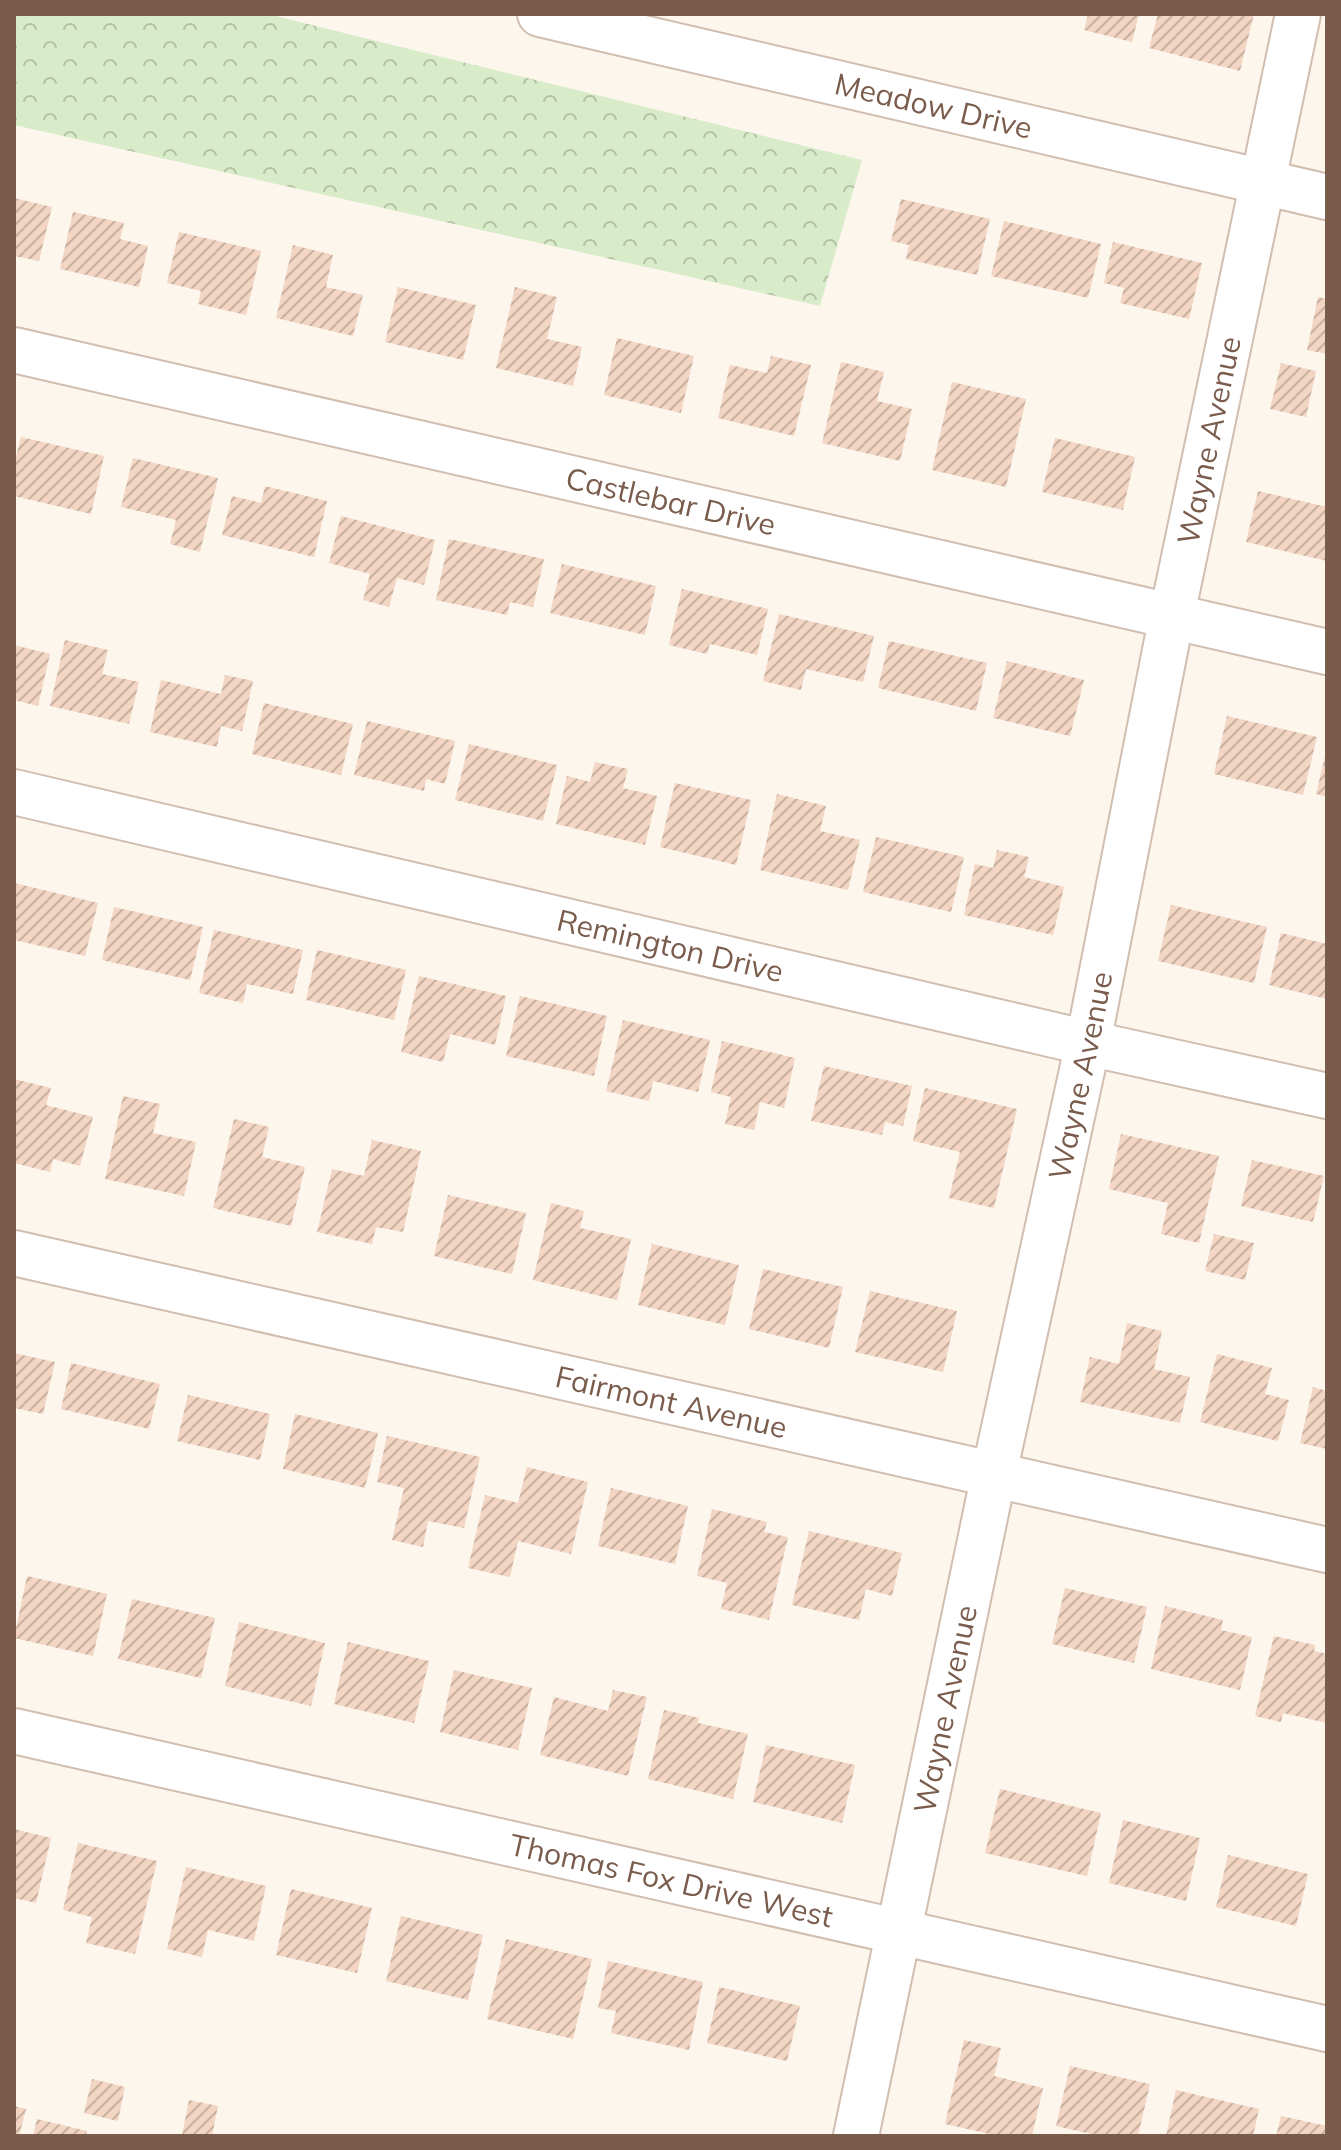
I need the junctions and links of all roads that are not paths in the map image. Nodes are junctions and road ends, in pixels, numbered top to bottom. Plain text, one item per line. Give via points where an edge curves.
1 (540, 14) edge
2 (1298, 14) edge
3 (1264, 182) junction
4 (1327, 197) edge
5 (14, 350) edge
6 (1172, 615) junction
7 (1327, 652) edge
8 (14, 792) edge
9 (1088, 1043) junction
10 (1327, 1096) edge
11 (14, 1253) edge
12 (994, 1474) junction
13 (1327, 1550) edge
14 (14, 1731) edge
15 (898, 1933) junction
16 (1327, 2029) edge
17 (856, 2136) edge

1 - 3 street, Meadow Drive
2 - 3 street, Wayne Avenue
3 - 4 street, Meadow Drive
3 - 6 street, Wayne Avenue
5 - 6 street, Castlebar Drive
6 - 7 street, Castlebar Drive
6 - 9 street, Wayne Avenue
8 - 9 street, Remington Drive
9 - 10 street, Remington Drive
9 - 12 street, Wayne Avenue
11 - 12 street, Fairmont Avenue
12 - 13 street, Fairmont Avenue
12 - 15 street, Wayne Avenue
14 - 15 street, Thomas Fox Drive West
15 - 16 street, Thomas Fox Drive West
15 - 17 street, Wayne Avenue

